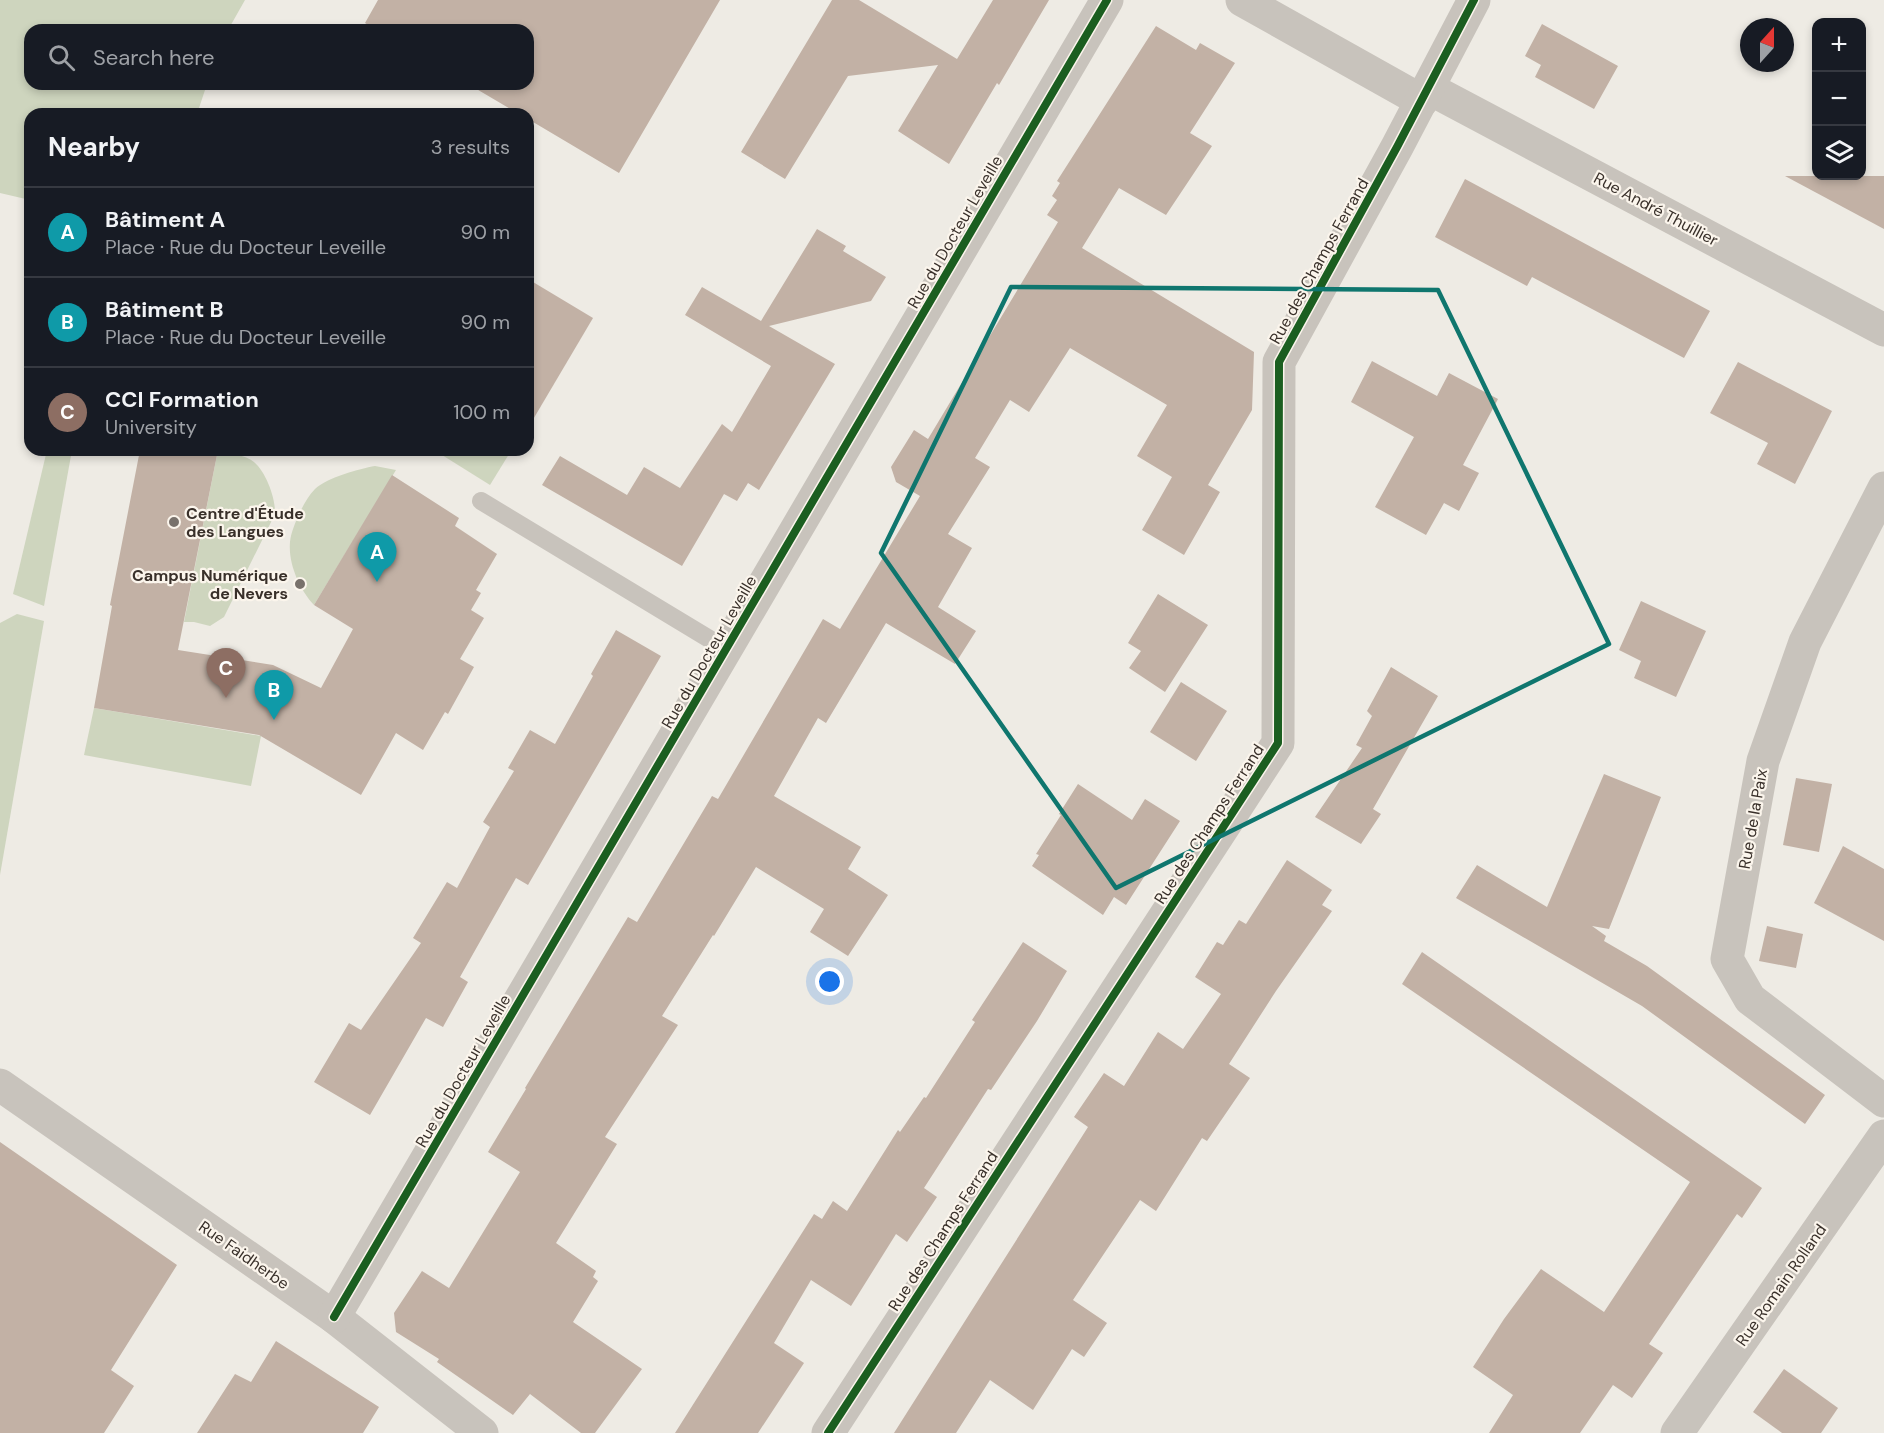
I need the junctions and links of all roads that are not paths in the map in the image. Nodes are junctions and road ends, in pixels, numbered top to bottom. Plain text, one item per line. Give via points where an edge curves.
1 (1107, 0) edge
2 (1242, 0) edge
3 (1474, 0) edge
4 (1425, 94) junction
5 (1884, 330) edge
6 (1884, 488) edge
7 (481, 501) dead end
8 (726, 649) junction
9 (0, 1085) edge
10 (1884, 1101) edge
11 (1884, 1136) edge
12 (334, 1317) junction
13 (483, 1433) edge
14 (828, 1433) edge
15 (1677, 1433) edge

1 - 8 street, Rue du Docteur Leveille
2 - 4 street, Rue André Thuillier
3 - 4 street, Rue des Champs Ferrand
4 - 5 street, Rue André Thuillier
4 - 14 street, Rue des Champs Ferrand via 1279,362 1278,743
6 - 10 street, Rue de la Paix via 1805,642 1763,761 1727,959 1750,999
7 - 8 lane
8 - 12 street, Rue du Docteur Leveille
9 - 12 street, Rue Faidherbe
11 - 15 street, Rue Romain Rolland
12 - 13 street, Rue Faidherbe

